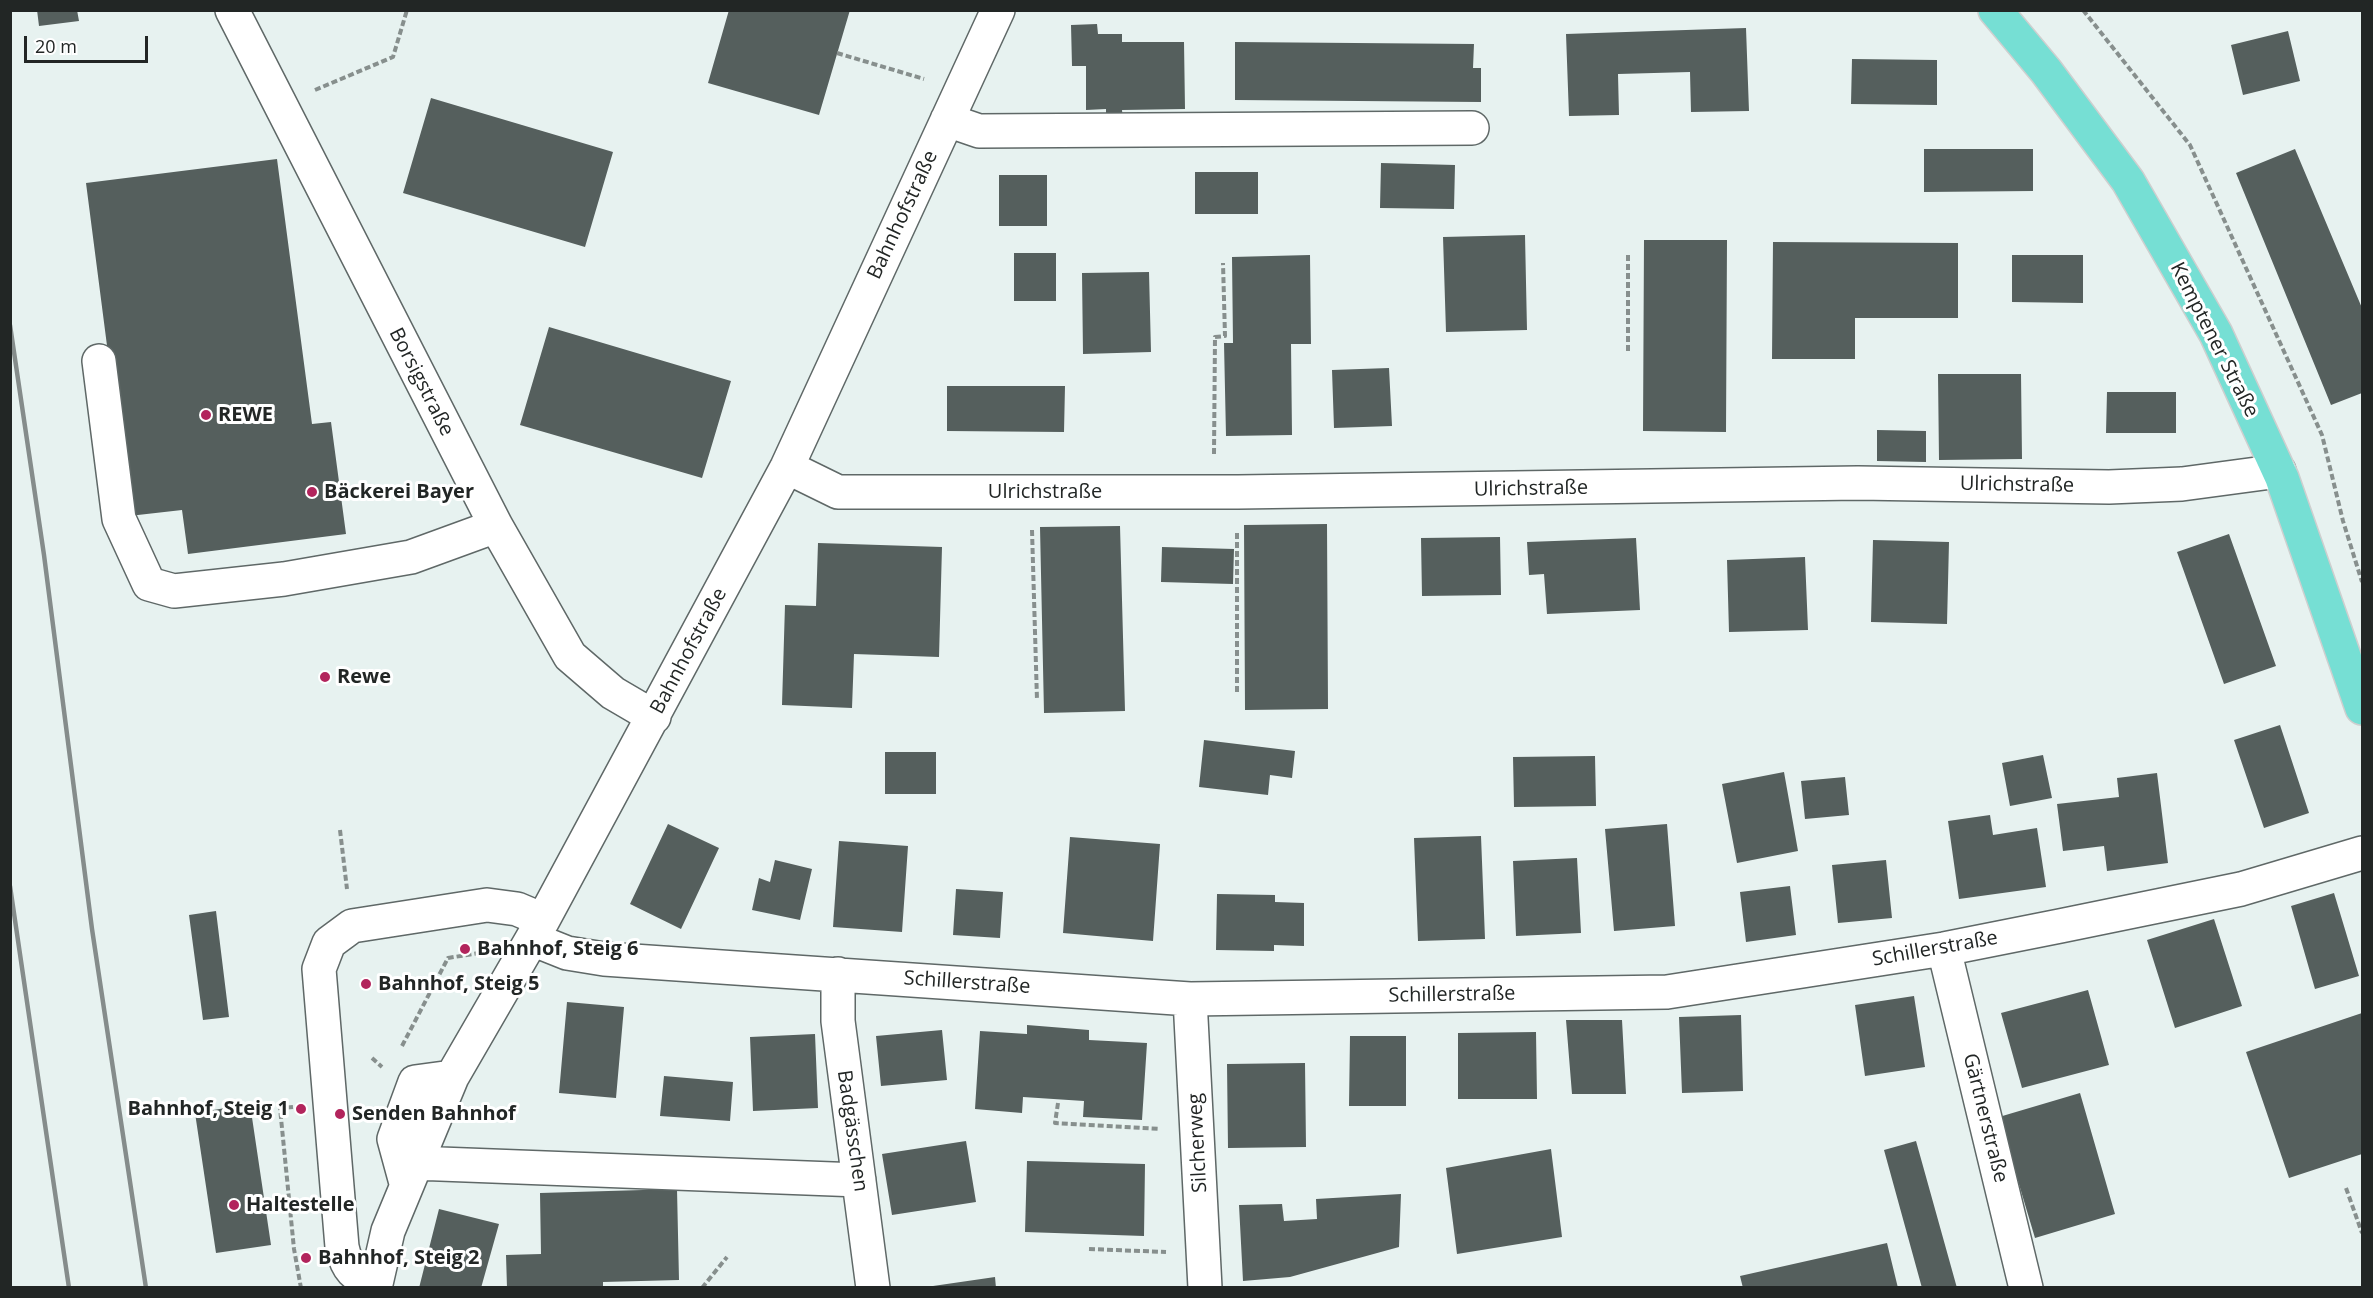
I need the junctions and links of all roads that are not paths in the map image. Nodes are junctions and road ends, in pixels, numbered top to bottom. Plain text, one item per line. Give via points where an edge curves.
1 (232, 10) edge
2 (998, 10) edge
3 (1995, 10) edge
4 (947, 120) junction
5 (1472, 128) dead end
6 (99, 361) dead end
7 (787, 467) junction
8 (2279, 471) junction
9 (496, 526) junction
10 (2362, 708) edge
11 (654, 717) junction
12 (2362, 853) edge
13 (537, 930) junction
14 (1944, 949) junction
15 (838, 974) junction
16 (1190, 999) junction
17 (410, 1173) junction
18 (859, 1180) junction
19 (376, 1285) edge
20 (873, 1287) edge
21 (1206, 1287) edge
22 (2026, 1287) edge

1 - 9 street, Borsigstraße
2 - 4 street, Bahnhofstraße
3 - 8 main road, Kemptener Straße via 2128,181 2216,334
4 - 5 street via 979,131
4 - 7 street, Bahnhofstraße
6 - 9 street via 119,519 149,584 174,591 284,579 411,557
7 - 8 street, Ulrichstraße via 838,492 1226,492 1858,483 2109,487 2182,484
7 - 11 street, Bahnhofstraße
8 - 10 main road, Kemptener Straße
9 - 11 street, Borsigstraße via 570,656 613,693
11 - 13 street, Bahnhofstraße
12 - 14 street, Schillerstraße via 2241,889
13 - 15 street, Schillerstraße via 567,953 604,959
13 - 17 street, Bahnhofstraße via 452,1077 415,1082 394,1139
13 - 19 street, Schillerstraße via 517,909 487,905 352,926 328,943 320,980 342,1247 350,1272
14 - 16 street, Schillerstraße via 1666,992
14 - 22 street, Gärtnerstraße
15 - 16 street, Schillerstraße
15 - 18 street, Badgässchen via 838,1021
16 - 21 street, Silcherweg
17 - 18 street
17 - 19 street via 388,1231
18 - 20 street, Badgässchen

